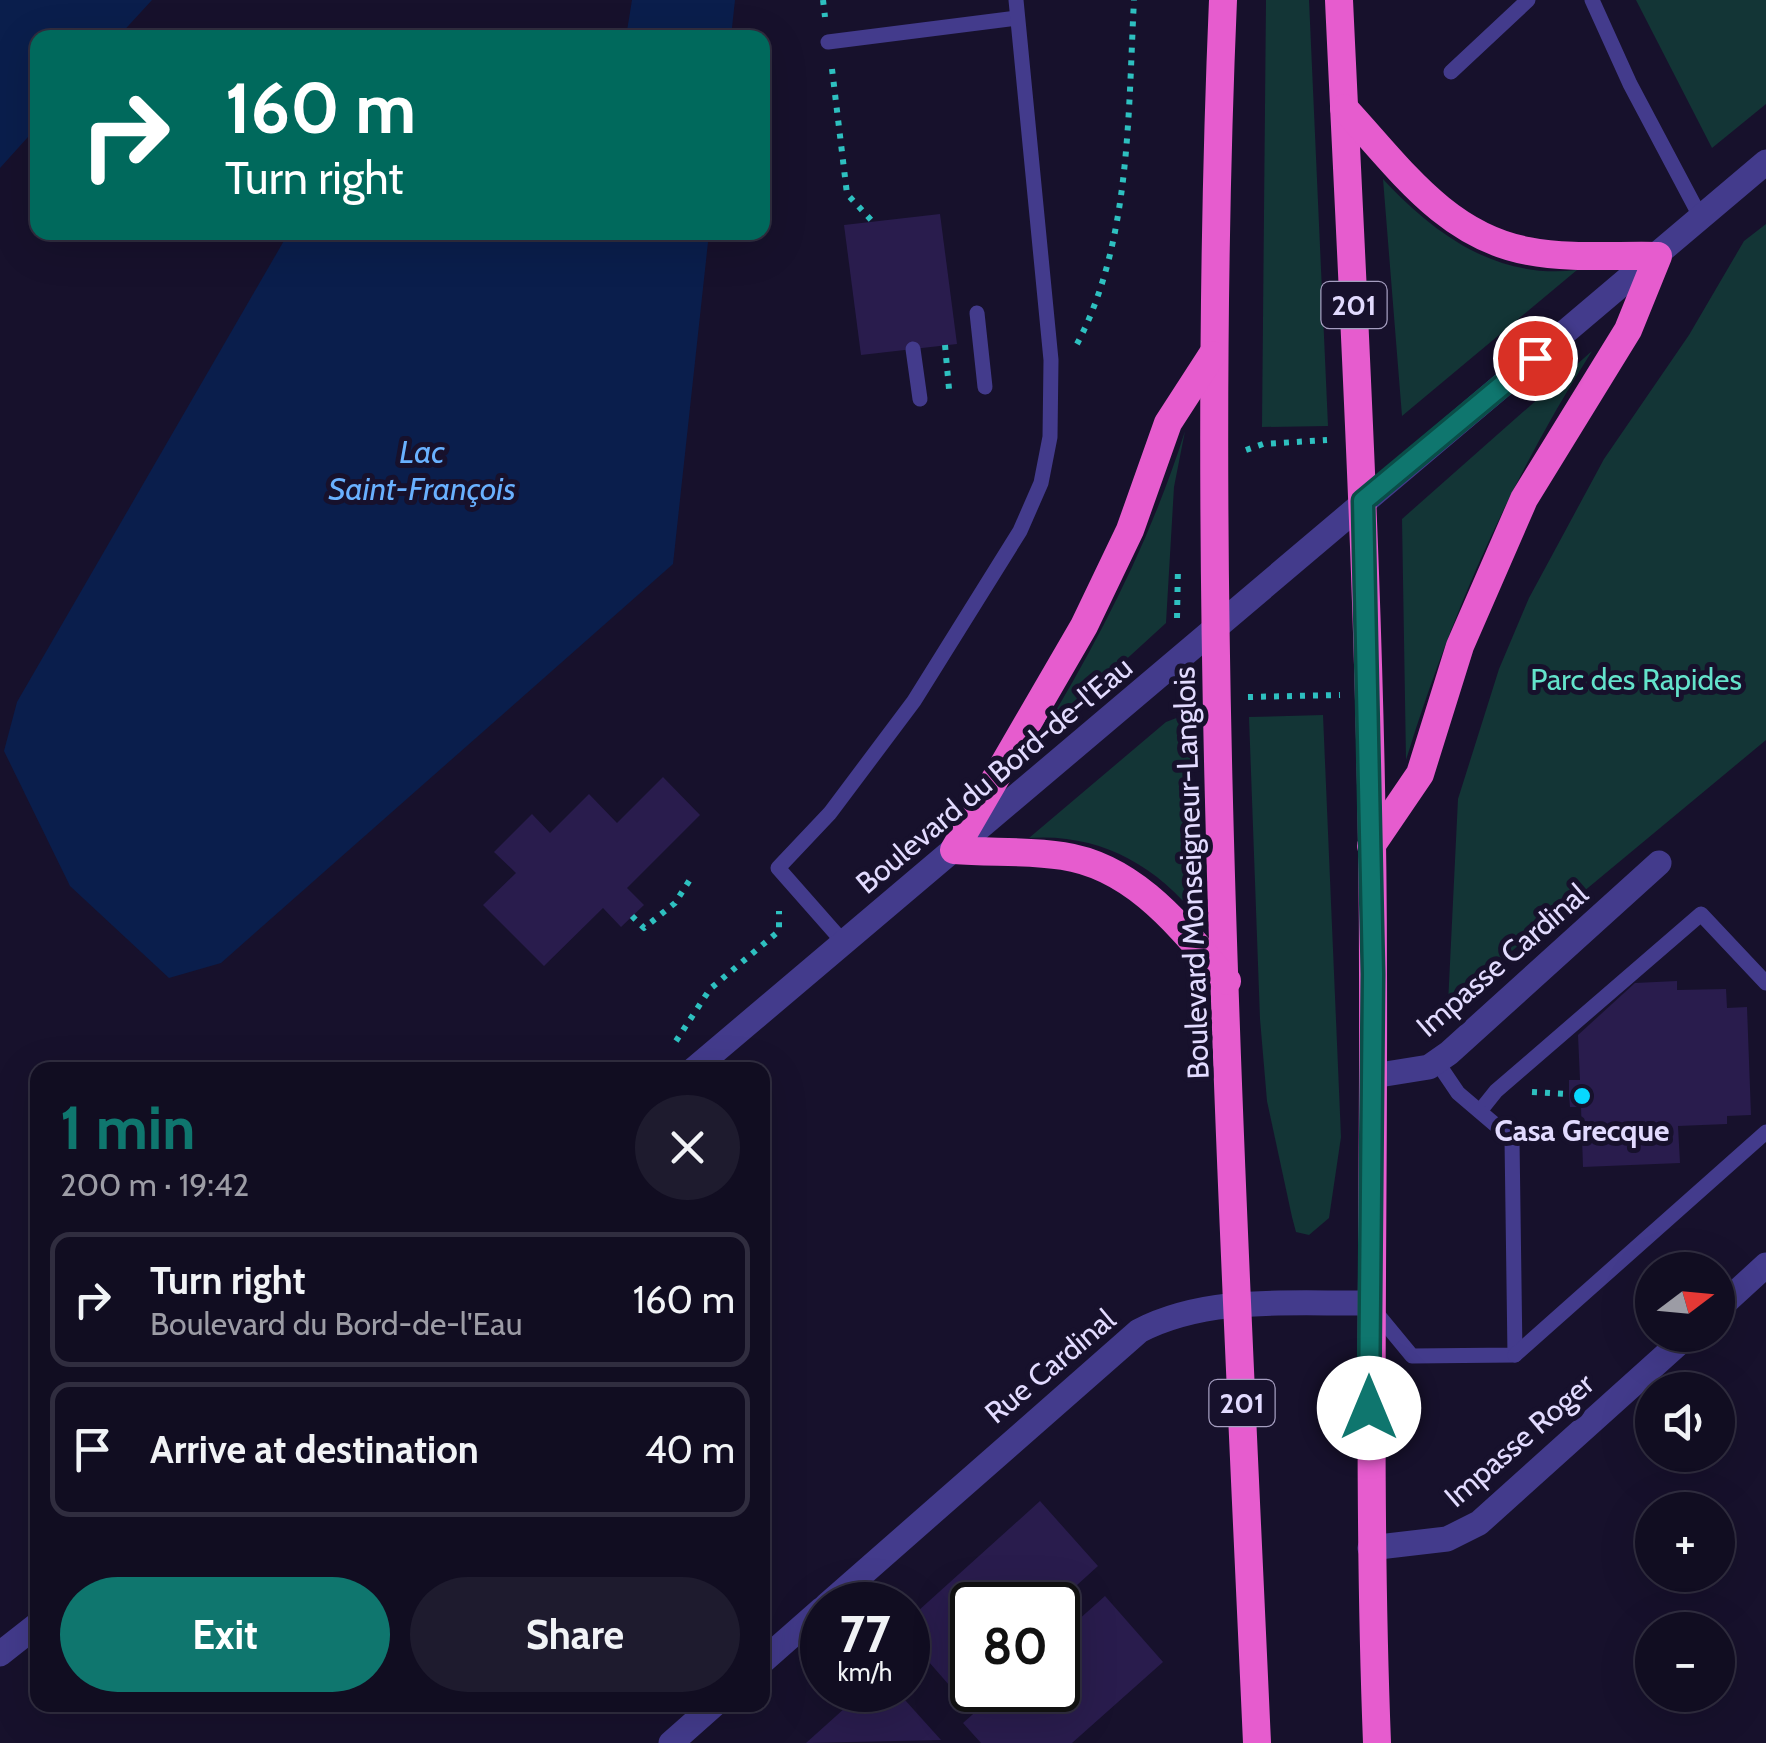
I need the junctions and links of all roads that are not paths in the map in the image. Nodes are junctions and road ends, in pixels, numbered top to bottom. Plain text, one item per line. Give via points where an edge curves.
1 (1016, 0) edge
2 (1222, 0) edge
3 (1340, 0) edge
4 (1528, 0) edge
5 (1592, 0) edge
6 (1018, 18) junction
7 (828, 42) road end
8 (1452, 72) dead end
9 (1344, 108) junction
10 (1766, 162) edge
11 (1701, 218) junction
12 (1658, 256) junction
13 (977, 314) dead end
14 (914, 349) dead end
15 (1212, 355) junction
16 (986, 388) dead end
17 (920, 399) dead end
18 (1363, 501) junction
19 (1215, 632) junction
20 (1371, 846) junction
21 (954, 850) junction
22 (1659, 863) dead end
23 (845, 944) junction
24 (1226, 981) junction
25 (1766, 983) edge
26 (702, 1062) edge
27 (1437, 1062) junction
28 (1373, 1076) junction
29 (1480, 1112) junction
30 (1766, 1132) edge
31 (1766, 1265) edge
32 (1735, 1293) edge
33 (1369, 1303) junction
34 (1238, 1305) junction
35 (1669, 1352) edge
36 (1515, 1355) junction
37 (1370, 1548) junction
38 (853, 1582) edge
39 (800, 1628) edge
40 (30, 1630) edge
41 (0, 1654) edge
42 (770, 1655) edge
43 (706, 1712) edge
44 (671, 1743) edge
45 (1257, 1743) edge
46 (1376, 1743) edge

1 - 6 lane
2 - 15 highway, Boulevard Monseigneur-Langlois / 201
3 - 9 highway, 201
4 - 8 lane
5 - 11 lane
6 - 7 lane
6 - 23 lane via 1050,349 1050,437 1041,483 1020,531 914,701 778,868
9 - 12 highway via 1420,193 1471,231 1527,251
9 - 18 highway, 201
10 - 11 street, Boulevard du Bord-de-l'Eau
11 - 12 street, Boulevard du Bord-de-l'Eau
12 - 18 street, Boulevard du Bord-de-l'Eau
12 - 20 highway via 1628,330 1500,548 1460,646 1420,774
13 - 16 lane
14 - 17 lane
15 - 19 highway, Boulevard Monseigneur-Langlois / 201
15 - 21 highway via 1168,422 1093,610
18 - 19 street, Boulevard du Bord-de-l'Eau
18 - 20 highway, 201
19 - 21 street, Boulevard du Bord-de-l'Eau
19 - 24 highway, Boulevard Monseigneur-Langlois / 201
20 - 28 highway, 201
21 - 23 street, Boulevard du Bord-de-l'Eau
21 - 24 highway via 1064,856 1113,873 1156,902
22 - 27 street, Impasse Cardinal
23 - 26 street, Boulevard du Bord-de-l'Eau
24 - 34 highway, Boulevard Monseigneur-Langlois / 201
25 - 29 lane via 1701,914
27 - 28 street, Impasse Cardinal
27 - 29 lane
28 - 33 highway, 201
29 - 36 lane via 1512,1139
30 - 36 lane
31 - 32 street
33 - 34 street, Rue Cardinal
33 - 36 lane via 1412,1356
33 - 37 highway, 201
34 - 38 street, Rue Cardinal via 1163,1319 1139,1331
34 - 45 highway, Boulevard Monseigneur-Langlois / 201
35 - 37 street, Impasse Roger via 1479,1523 1448,1539
37 - 46 highway, 201
39 - 42 street, Rue Cardinal
40 - 41 street
43 - 44 street

